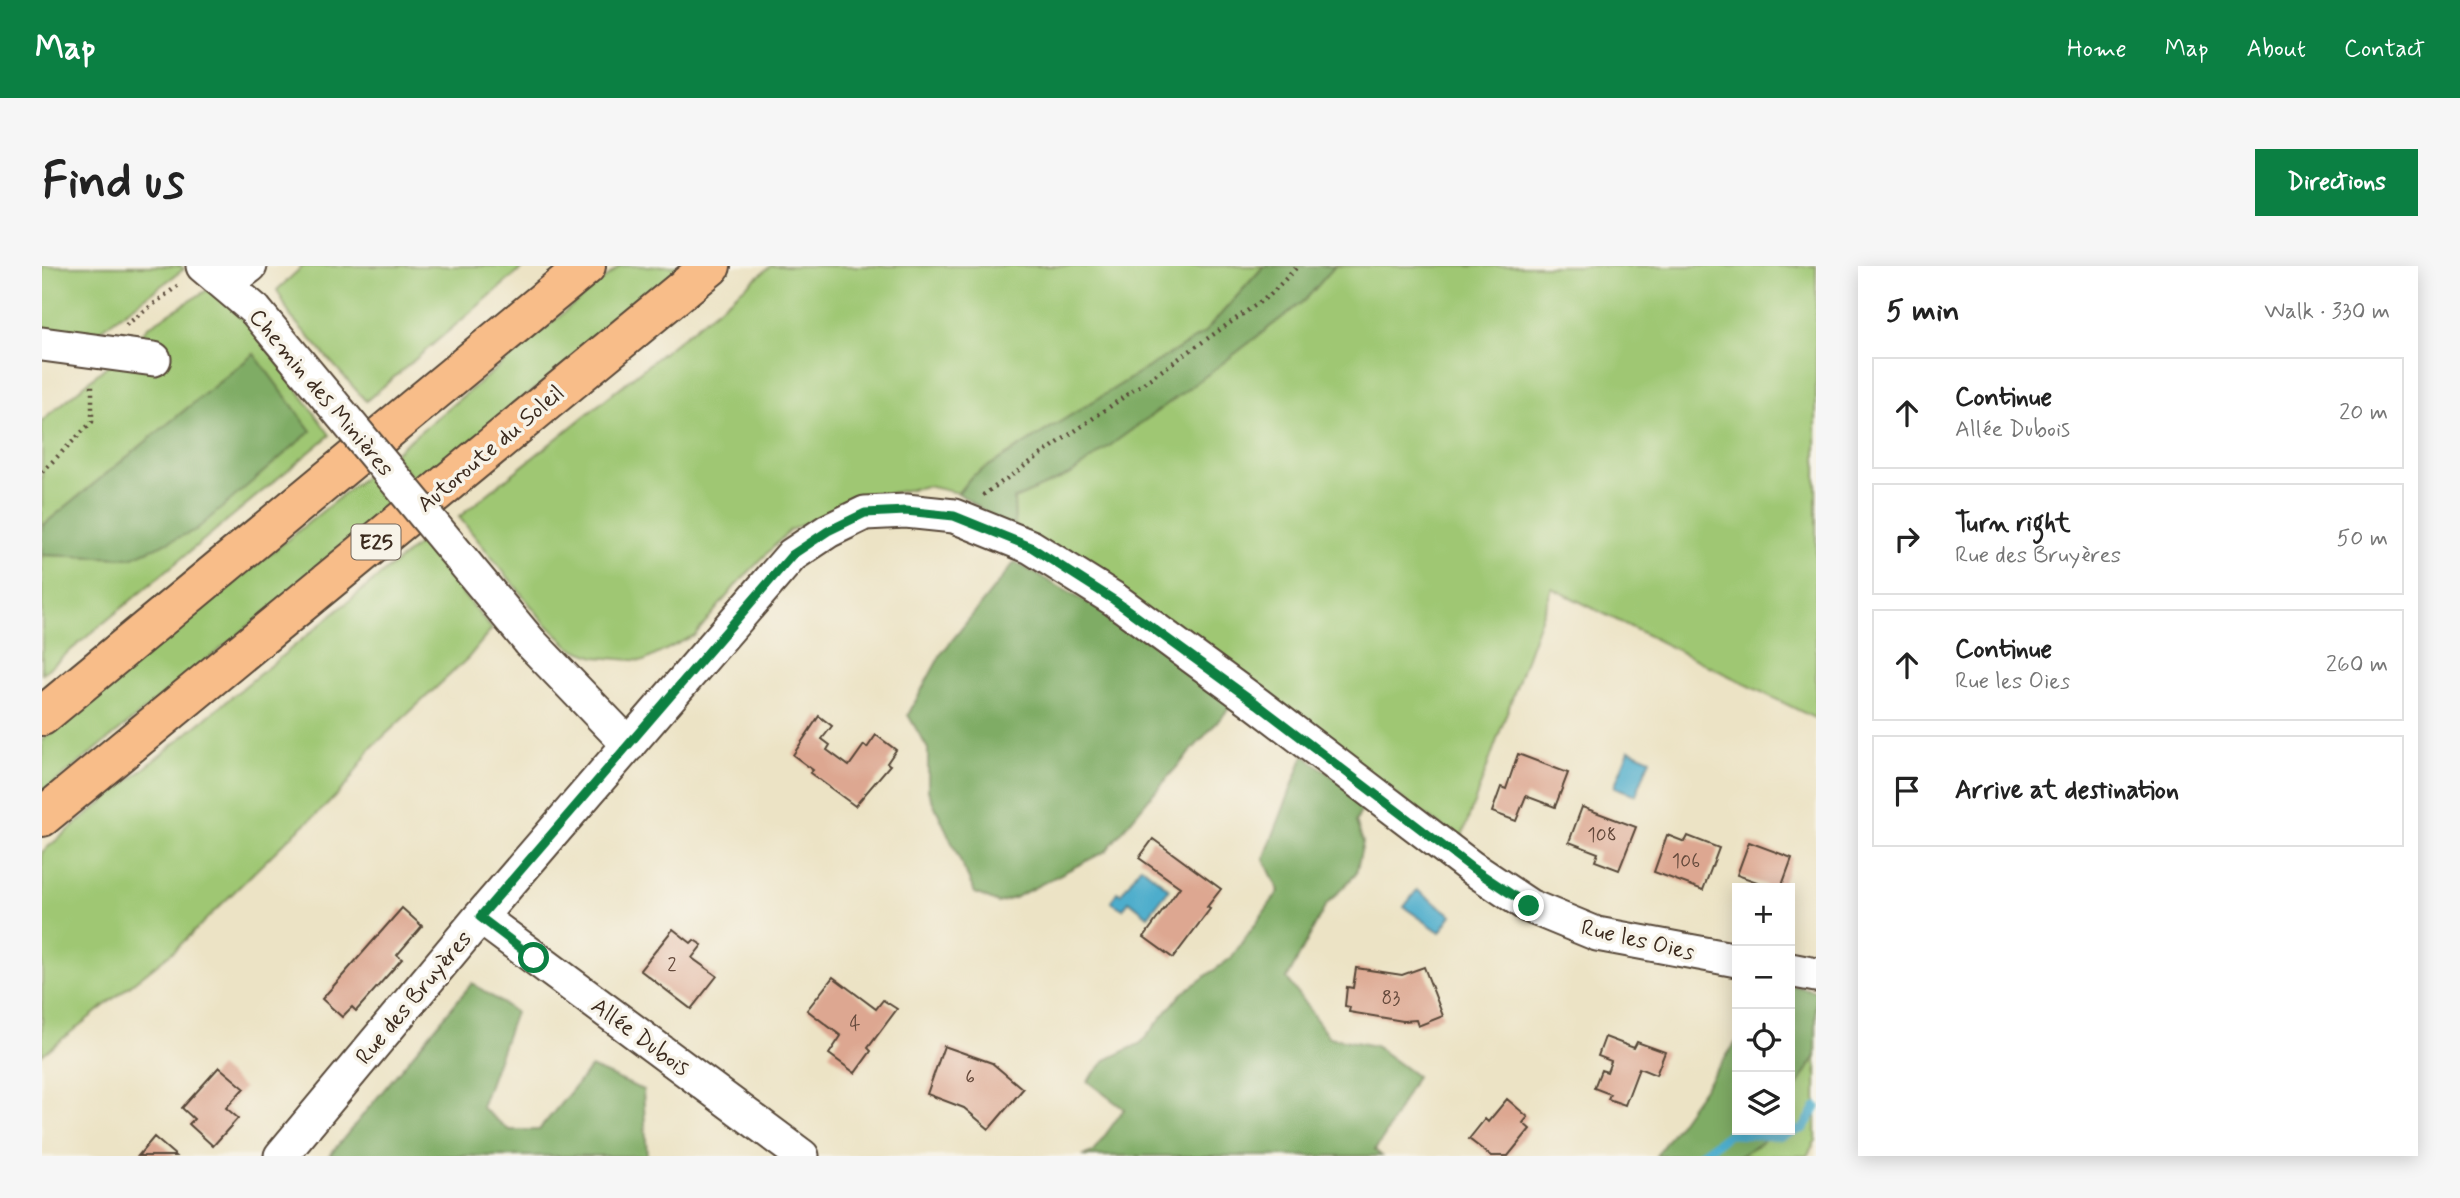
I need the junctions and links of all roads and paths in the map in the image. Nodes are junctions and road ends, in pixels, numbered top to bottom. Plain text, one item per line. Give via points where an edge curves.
1 (586, 266) edge
2 (711, 266) edge
3 (1297, 266) edge
4 (215, 275) edge
5 (42, 344) edge
6 (93, 351) junction
7 (153, 359) dead end
8 (42, 472) edge
9 (954, 516) junction
10 (42, 716) edge
11 (629, 745) junction
12 (42, 817) edge
13 (480, 917) junction
14 (1732, 959) edge
15 (1795, 971) edge
16 (1816, 975) edge
17 (281, 1156) edge
18 (802, 1156) edge

1 - 10 highway
2 - 12 highway, Autoroute du Soleil / E25
3 - 9 path via 1270,295
4 - 6 path
4 - 11 street, Chemin des Minières, bridge via 255,310 530,642
5 - 6 street
6 - 7 street
6 - 8 path via 92,422
9 - 11 street, Rue les Oies via 865,513 792,555
9 - 14 street, Rue les Oies via 1031,547 1114,600 1529,906 1597,934
11 - 13 street, Rue des Bruyères
13 - 17 street, Rue des Bruyères
13 - 18 street, Allée Dubois
15 - 16 street

